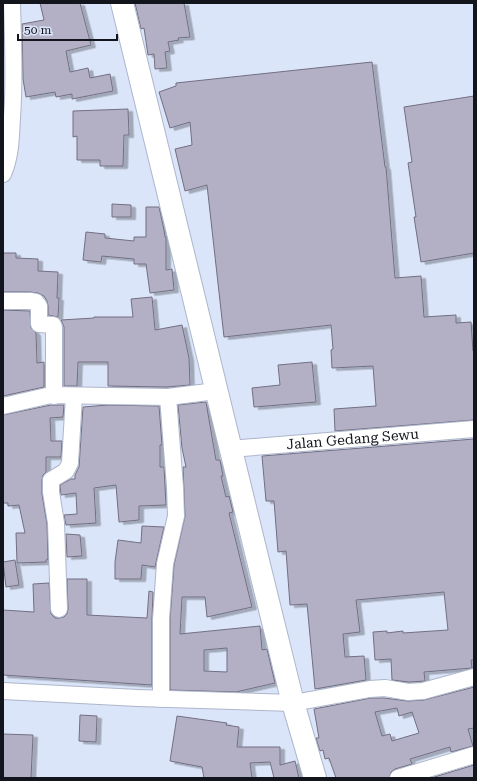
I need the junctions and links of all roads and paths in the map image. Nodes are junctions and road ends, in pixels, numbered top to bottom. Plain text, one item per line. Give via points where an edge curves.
1 (12, 3) edge
2 (122, 3) edge
3 (6, 155) edge
4 (3, 174) edge
5 (3, 301) edge
6 (216, 391) junction
7 (54, 396) junction
8 (74, 396) junction
9 (168, 397) junction
10 (3, 406) edge
11 (474, 429) edge
12 (230, 449) junction
13 (59, 609) dead end
14 (474, 677) edge
15 (3, 691) edge
16 (161, 699) junction
17 (293, 703) junction
18 (474, 755) edge
19 (315, 778) edge
20 (398, 778) edge

1 - 3 street via 14,99
2 - 6 main road
3 - 4 street
5 - 7 street via 36,302 39,306 39,324 54,326
6 - 9 street
6 - 12 main road
7 - 8 street
7 - 10 street
8 - 9 street
8 - 13 street via 70,463 66,471 51,480 56,523
9 - 16 street via 176,516 165,564 161,619
11 - 12 street, Jalan Gedang Sewu
12 - 17 main road
14 - 17 street via 423,691 370,689
15 - 16 street
16 - 17 street
17 - 19 main road
18 - 20 street

